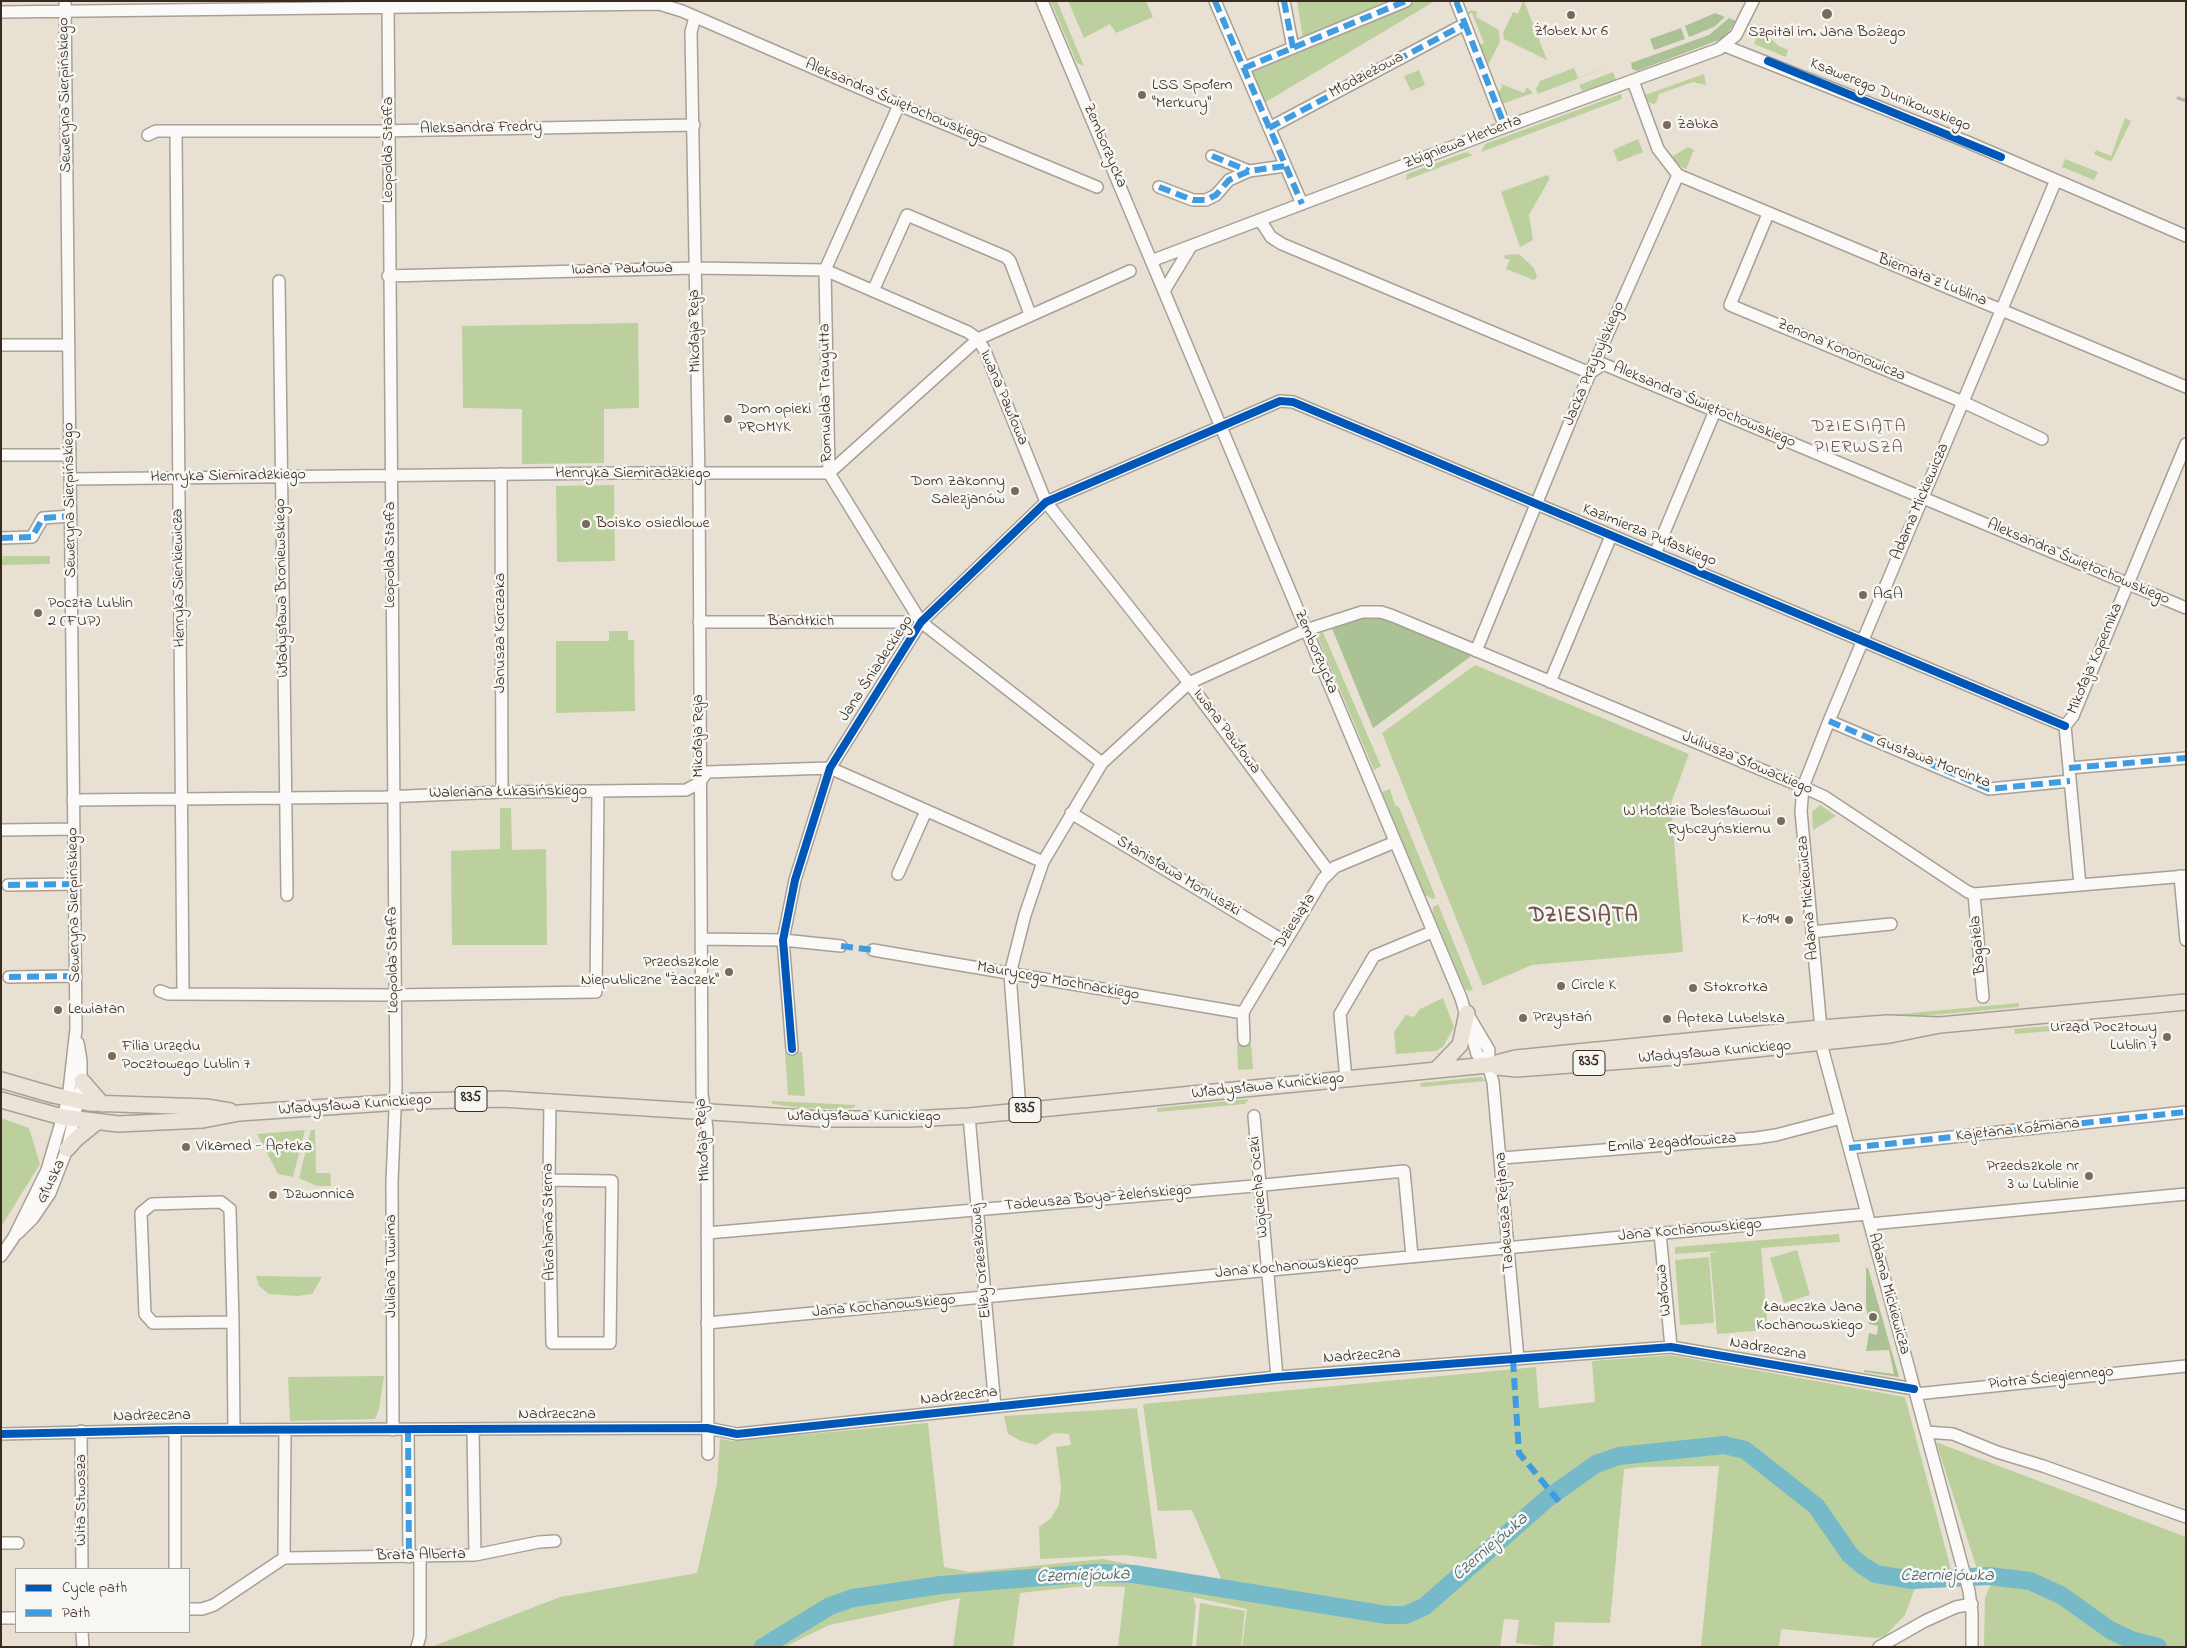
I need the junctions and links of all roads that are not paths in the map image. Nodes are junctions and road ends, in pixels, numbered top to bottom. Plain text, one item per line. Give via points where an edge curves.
1 (1042, 1) edge
2 (1215, 1) edge
3 (1284, 1) edge
4 (1406, 1) edge
5 (1456, 1) edge
6 (1753, 1) edge
7 (659, 3) edge
8 (388, 4) edge
9 (65, 6) edge
10 (1, 12) edge
11 (695, 17) junction
12 (1465, 24) junction
13 (1725, 46) junction
14 (1293, 48) junction
15 (1244, 68) junction
16 (1633, 81) junction
17 (899, 105) junction
18 (694, 125) junction
19 (1504, 127) junction
20 (1269, 128) junction
21 (389, 131) junction
22 (176, 132) junction
23 (148, 135) dead end
24 (1212, 156) dead end
25 (1285, 166) junction
26 (1249, 171) junction
27 (1678, 175) junction
28 (2056, 180) junction
29 (1098, 187) dead end
30 (1159, 187) dead end
31 (1302, 204) junction
32 (1768, 214) junction
33 (1260, 220) junction
34 (2186, 236) edge
35 (1190, 248) junction
36 (1151, 261) junction
37 (695, 268) junction
38 (825, 270) junction
39 (1130, 271) dead end
40 (388, 276) junction
41 (279, 281) dead end
42 (873, 291) junction
43 (1164, 291) junction
44 (2002, 309) junction
45 (1030, 314) junction
46 (978, 339) junction
47 (1, 345) edge
48 (68, 345) junction
49 (1590, 373) junction
50 (2186, 387) edge
51 (1963, 402) junction
52 (1715, 411) junction
53 (1221, 425) junction
54 (2042, 440) dead end
55 (2186, 444) edge
56 (70, 455) junction
57 (1, 456) edge
58 (829, 473) junction
59 (501, 474) junction
60 (699, 474) junction
61 (391, 475) junction
62 (282, 476) junction
63 (70, 478) junction
64 (179, 478) junction
65 (1922, 498) junction
66 (1046, 502) junction
67 (1536, 504) junction
68 (70, 516) junction
69 (1611, 536) junction
70 (1, 538) edge
71 (1655, 554) junction
72 (2128, 583) junction
73 (2186, 608) edge
74 (699, 622) junction
75 (903, 622) dead end
76 (922, 622) junction
77 (1306, 630) junction
78 (1863, 640) junction
79 (1476, 651) junction
80 (1550, 682) junction
81 (1189, 683) junction
82 (1829, 721) junction
83 (2065, 726) junction
84 (2186, 758) edge
85 (1102, 763) junction
86 (830, 768) junction
87 (2069, 768) junction
88 (2070, 781) junction
89 (699, 783) junction
90 (1803, 787) junction
91 (502, 792) junction
92 (598, 792) junction
93 (392, 796) junction
94 (286, 797) junction
95 (182, 799) junction
96 (74, 800) junction
97 (926, 810) junction
98 (1071, 813) junction
99 (74, 829) junction
100 (1, 830) edge
101 (1395, 842) junction
102 (1043, 862) junction
103 (1329, 872) junction
104 (898, 874) dead end
105 (2183, 876) edge
106 (74, 884) junction
107 (8, 885) dead end
108 (2080, 885) junction
109 (1974, 894) junction
110 (287, 895) dead end
111 (1892, 924) dead end
112 (1432, 932) junction
113 (1812, 932) junction
114 (702, 939) junction
115 (783, 940) junction
116 (2186, 940) edge
117 (1284, 941) junction
118 (841, 946) dead end
119 (873, 950) dead end
120 (1010, 974) junction
121 (76, 976) junction
122 (8, 977) dead end
123 (160, 991) dead end
124 (183, 994) junction
125 (394, 995) junction
126 (1983, 997) dead end
127 (2186, 1002) edge
128 (1243, 1013) junction
129 (1467, 1013) junction
130 (76, 1029) junction
131 (1821, 1036) junction
132 (1244, 1040) dead end
133 (792, 1049) dead end
134 (1488, 1066) junction
135 (1436, 1070) junction
136 (1346, 1079) junction
137 (1, 1080) edge
138 (82, 1081) junction
139 (1, 1100) edge
140 (73, 1100) junction
141 (550, 1100) junction
142 (394, 1103) junction
143 (102, 1104) junction
144 (702, 1110) junction
145 (1020, 1110) junction
146 (239, 1113) junction
147 (2182, 1113) edge
148 (969, 1116) junction
149 (1254, 1116) dead end
150 (68, 1118) junction
151 (1841, 1118) junction
152 (96, 1122) junction
153 (1849, 1148) junction
154 (67, 1149) junction
155 (1502, 1158) junction
156 (549, 1180) junction
157 (1260, 1185) junction
158 (2186, 1194) edge
159 (978, 1210) junction
160 (1868, 1219) junction
161 (707, 1233) junction
162 (1660, 1233) junction
163 (14, 1237) junction
164 (1508, 1248) junction
165 (1, 1256) edge
166 (1412, 1256) junction
167 (1268, 1270) junction
168 (985, 1298) junction
169 (233, 1322) junction
170 (707, 1323) junction
171 (1671, 1347) junction
172 (1518, 1359) junction
173 (2186, 1366) edge
174 (1277, 1377) junction
175 (1915, 1392) junction
176 (995, 1407) junction
177 (707, 1428) junction
178 (473, 1429) junction
179 (175, 1430) junction
180 (234, 1430) junction
181 (394, 1430) junction
182 (408, 1430) junction
183 (81, 1431) junction
184 (285, 1431) junction
185 (1926, 1432) junction
186 (1, 1434) edge
187 (708, 1454) dead end
188 (2186, 1517) edge
189 (555, 1541) dead end
190 (1, 1543) edge
191 (18, 1543) dead end
192 (475, 1555) junction
193 (414, 1557) junction
194 (284, 1558) junction
195 (82, 1568) edge
196 (174, 1568) edge
197 (1972, 1604) junction
198 (190, 1609) edge
199 (2, 1618) edge
200 (15, 1618) edge
201 (82, 1633) edge
202 (82, 1647) edge
203 (417, 1647) edge
204 (1878, 1647) edge
205 (1972, 1647) edge

1 - 36 street, Zemborzycka
2 - 15 street
3 - 14 street
4 - 14 street
5 - 12 street
6 - 13 street via 1736,35
7 - 8 street
7 - 11 street, Aleksandra Świętochowskiego
8 - 9 street
8 - 21 street, Leopolda Staffa
9 - 10 street
9 - 48 street, Seweryna Sierpińskiego
11 - 17 street, Aleksandra Świętochowskiego
11 - 18 street, Mikołaja Reja via 691,32
12 - 19 street
12 - 20 street, Młodzieżowa
13 - 16 street, Zbigniewa Herberta
13 - 28 street, Ksawerego Dunikowskiego
14 - 15 street
15 - 20 street
16 - 19 street, Zbigniewa Herberta
16 - 27 street via 1658,149
17 - 29 street, Aleksandra Świętochowskiego
17 - 38 street, Romualda Traugutta
18 - 21 street, Aleksandra Fredry
18 - 37 street, Mikołaja Reja
19 - 31 street, Zbigniewa Herberta
20 - 25 street
21 - 22 street, Aleksandra Fredry
21 - 40 street, Leopolda Staffa
22 - 23 street, Aleksandra Fredry via 156,131
22 - 64 street, Henryka Sienkiewicza
24 - 26 street
25 - 26 street
25 - 31 street
26 - 30 street via 1229,180 1206,200 1193,200
27 - 32 street, Biernata z Lublina
27 - 49 street, Jacka Przybylskiego
28 - 34 street, Ksawerego Dunikowskiego
28 - 44 street, Adama Mickiewicza
31 - 33 street, Zbigniewa Herberta
32 - 44 street, Biernata z Lublina
32 - 51 street, Zenona Kononowicza via 1730,305
33 - 35 street, Zbigniewa Herberta
33 - 49 street, Aleksandra Świętochowskiego via 1271,236 1282,244
35 - 36 street, Zbigniewa Herberta
35 - 43 street
36 - 43 street, Zemborzycka
37 - 38 street, Iwana Pawłowa
37 - 40 street, Iwana Pawłowa
37 - 60 street, Mikołaja Reja
38 - 42 street, Iwana Pawłowa
38 - 58 street, Romualda Traugutta
39 - 45 street
40 - 61 street, Leopolda Staffa
41 - 62 street, Władysława Broniewskiego
42 - 45 street via 907,215 1006,257
42 - 46 street, Iwana Pawłowa
43 - 53 street, Zemborzycka
44 - 50 street, Biernata z Lublina
44 - 51 street, Adama Mickiewicza
45 - 46 street
46 - 58 street
46 - 66 street, Iwana Pawłowa
47 - 48 street
48 - 56 street, Seweryna Sierpińskiego
49 - 52 street, Aleksandra Świętochowskiego via 1603,364
49 - 67 street, Jacka Przybylskiego
51 - 54 street, Zenona Kononowicza
51 - 65 street, Adama Mickiewicza
52 - 65 street, Aleksandra Świętochowskiego
52 - 71 street
53 - 66 street, Jana Śniadeckiego
53 - 67 street, Kazimierza Pułaskiego via 1280,401 1289,401
53 - 77 street, Zemborzycka
55 - 72 street, Mikołaja Kopernika
56 - 57 street
56 - 63 street, Seweryna Sierpińskiego
58 - 60 street, Henryka Siemiradzkiego
58 - 76 street, Romualda Traugutta
59 - 60 street, Henryka Siemiradzkiego
59 - 61 street, Henryka Siemiradzkiego
59 - 91 street, Janusza Korczaka
60 - 74 street, Mikołaja Reja
61 - 62 street, Henryka Siemiradzkiego
61 - 93 street, Leopolda Staffa
62 - 64 street, Henryka Siemiradzkiego
62 - 94 street, Władysława Broniewskiego
63 - 64 street, Henryka Siemiradzkiego
63 - 68 street, Seweryna Sierpińskiego
64 - 95 street, Henryka Sienkiewicza
65 - 72 street, Aleksandra Świętochowskiego
65 - 78 street, Adama Mickiewicza
66 - 76 street, Jana Śniadeckiego
66 - 81 street, Iwana Pawłowa
67 - 69 street, Kazimierza Pułaskiego
67 - 79 street, Jacka Przybylskiego
68 - 70 street via 43,518 32,537
68 - 96 street, Seweryna Sierpińskiego
69 - 71 street, Kazimierza Pułaskiego
69 - 80 street
71 - 78 street, Kazimierza Pułaskiego
72 - 73 street, Aleksandra Świętochowskiego
72 - 83 street, Mikołaja Kopernika
74 - 75 street, Bandtkich
74 - 89 street, Mikołaja Reja
76 - 85 street, Romualda Traugutta
76 - 86 street, Jana Śniadeckiego
77 - 79 street, Juliusza Słowackiego via 1362,612 1381,612
77 - 81 street, Juliusza Słowackiego
77 - 101 street, Zemborzycka
78 - 82 street, Adama Mickiewicza
78 - 83 street, Kazimierza Pułaskiego
79 - 80 street, Juliusza Słowackiego
80 - 90 street, Juliusza Słowackiego
81 - 85 street, Juliusza Słowackiego
81 - 103 street, Iwana Pawłowa
82 - 88 street, Gustawa Morcinka via 1989,789
82 - 90 street, Adama Mickiewicza
83 - 87 street, Mikołaja Kopernika
84 - 87 street
85 - 98 street, Juliusza Słowackiego
86 - 89 street, Waleriana Łukasińskiego via 707,772
86 - 97 street, Waleriana Łukasińskiego
86 - 115 street, Jana Śniadeckiego via 795,880
87 - 88 street, Mikołaja Kopernika
88 - 108 street, Mikołaja Kopernika
89 - 92 street, Waleriana Łukasińskiego via 686,790
89 - 114 street, Mikołaja Reja
90 - 109 street, Juliusza Słowackiego via 1825,797
90 - 113 street, Adama Mickiewicza via 1801,812
91 - 92 street, Waleriana Łukasińskiego
91 - 93 street, Waleriana Łukasińskiego
92 - 125 street via 596,992
93 - 94 street, Waleriana Łukasińskiego
93 - 125 street, Leopolda Staffa
94 - 95 street, Waleriana Łukasińskiego
94 - 110 street, Władysława Broniewskiego
95 - 96 street, Waleriana Łukasińskiego
95 - 124 street, Henryka Sienkiewicza
96 - 99 street, Seweryna Sierpińskiego
97 - 102 street, Waleriana Łukasińskiego
97 - 104 street
98 - 102 street, Juliusza Słowackiego
98 - 117 street, Stanisława Moniuszki
99 - 100 street
99 - 106 street, Seweryna Sierpińskiego
101 - 103 street
101 - 112 street, Zemborzycka
102 - 120 street, Juliusza Słowackiego
103 - 117 street, Dziesiąta
105 - 108 street
105 - 116 street
106 - 107 street
106 - 121 street, Seweryna Sierpińskiego
108 - 109 street
109 - 126 street, Bagatela
111 - 113 street
112 - 129 street, Zemborzycka
112 - 136 street via 1374,956 1340,1014
113 - 131 street, Adama Mickiewicza
114 - 115 street
114 - 144 street, Mikołaja Reja
115 - 118 street
115 - 133 street, Jana Śniadeckiego
117 - 128 street, Dziesiąta
119 - 120 street, Maurycego Mochnackiego
120 - 128 street, Maurycego Mochnackiego
120 - 145 street, Juliusza Słowackiego
121 - 122 street
121 - 130 street, Seweryna Sierpińskiego
123 - 124 street
124 - 125 street
125 - 142 street, Leopolda Staffa
127 - 131 main road, Władysława Kunickiego / 835 via 1940,1024 1888,1022
128 - 132 street
129 - 134 street, Zemborzycka via 1477,1054
129 - 135 main road via 1460,1045
130 - 138 street, Seweryna Sierpińskiego
130 - 140 street, Seweryna Sierpińskiego
131 - 134 main road, Władysława Kunickiego / 835 via 1690,1056 1517,1069
131 - 151 street, Adama Mickiewicza
134 - 135 main road, Władysława Kunickiego / 835
134 - 155 street, Tadeusza Rejtana via 1493,1082
135 - 136 main road, Władysława Kunickiego / 835
136 - 145 main road, Władysława Kunickiego / 835
137 - 140 main road, 835
138 - 140 street, Seweryna Sierpińskiego
138 - 143 main road
139 - 150 main road, 835
140 - 143 main road, Władysława Kunickiego / 835
140 - 150 street
141 - 142 main road, Władysława Kunickiego / 835
141 - 144 main road, Władysława Kunickiego / 835
141 - 156 street, Abrahama Sterna
142 - 146 main road, Władysława Kunickiego / 835
142 - 181 street, Juliana Tuwima
143 - 146 main road, Władysława Kunickiego / 835 via 206,1107
144 - 148 main road, Władysława Kunickiego / 835 via 845,1119
144 - 161 street, Mikołaja Reja via 707,1128
145 - 148 main road, Władysława Kunickiego / 835
146 - 152 main road, Władysława Kunickiego / 835 via 203,1120 137,1124
147 - 153 street, Kajetana Koźmiana
148 - 159 street, Elizy Orzeszkowej
149 - 157 street, Wojciecha Oczki
150 - 152 main road, Władysława Kunickiego / 835
150 - 154 street, Głuska
150 - 163 street, Głuska via 41,1186
151 - 153 street, Adama Mickiewicza
151 - 155 street, Emila Zegadłowicza via 1763,1137
152 - 154 main road
153 - 160 street, Adama Mickiewicza
154 - 163 street, Głuska via 50,1193
155 - 164 street, Tadeusza Rejtana
156 - 156 street, Abrahama Sterna via 612,1181 610,1343 552,1343
157 - 159 street, Tadeusza Boya-Żeleńskiego
157 - 166 street, Tadeusza Boya-Żeleńskiego via 1404,1171
157 - 167 street, Wojciecha Oczki
158 - 160 street, Jana Kochanowskiego
159 - 161 street, Tadeusza Boya-Żeleńskiego
159 - 168 street, Elizy Orzeszkowej
160 - 162 street, Jana Kochanowskiego
160 - 175 street, Adama Mickiewicza
161 - 170 street, Mikołaja Reja
162 - 164 street, Jana Kochanowskiego
162 - 171 street, Wałowa
163 - 165 street, Głuska
164 - 166 street, Jana Kochanowskiego
164 - 172 street, Tadeusza Rejtana
166 - 167 street, Jana Kochanowskiego
167 - 168 street, Jana Kochanowskiego
167 - 174 street, Wojciecha Oczki
168 - 170 street, Jana Kochanowskiego
168 - 176 street, Elizy Orzeszkowej
169 - 169 street via 153,1322 145,1314 141,1213 152,1204 221,1202 230,1209
169 - 180 street
170 - 177 street, Mikołaja Reja
171 - 172 street, Nadrzeczna
171 - 175 street, Nadrzeczna
172 - 174 street, Nadrzeczna
173 - 175 street, Piotra Ściegiennego
174 - 176 street, Nadrzeczna
175 - 185 street, Adama Mickiewicza
176 - 177 street, Nadrzeczna via 737,1434
177 - 178 street, Nadrzeczna
177 - 187 street, Mikołaja Reja
178 - 182 street, Nadrzeczna
178 - 192 street
179 - 180 street, Nadrzeczna
179 - 183 street, Nadrzeczna
179 - 196 street
180 - 184 street, Nadrzeczna
181 - 182 street, Nadrzeczna
181 - 184 street, Nadrzeczna
182 - 193 street
183 - 186 street, Nadrzeczna
183 - 195 street, Wita Stwosza
184 - 194 street
185 - 188 street via 1953,1434
185 - 197 street, Adama Mickiewicza
189 - 192 street, Brata Alberta
190 - 191 street
192 - 193 street, Brata Alberta
193 - 194 street, Brata Alberta
193 - 203 street via 420,1636
194 - 198 street via 214,1604
197 - 204 street via 1956,1607 1925,1621
197 - 205 street, Adama Mickiewicza
199 - 200 street
201 - 202 street

